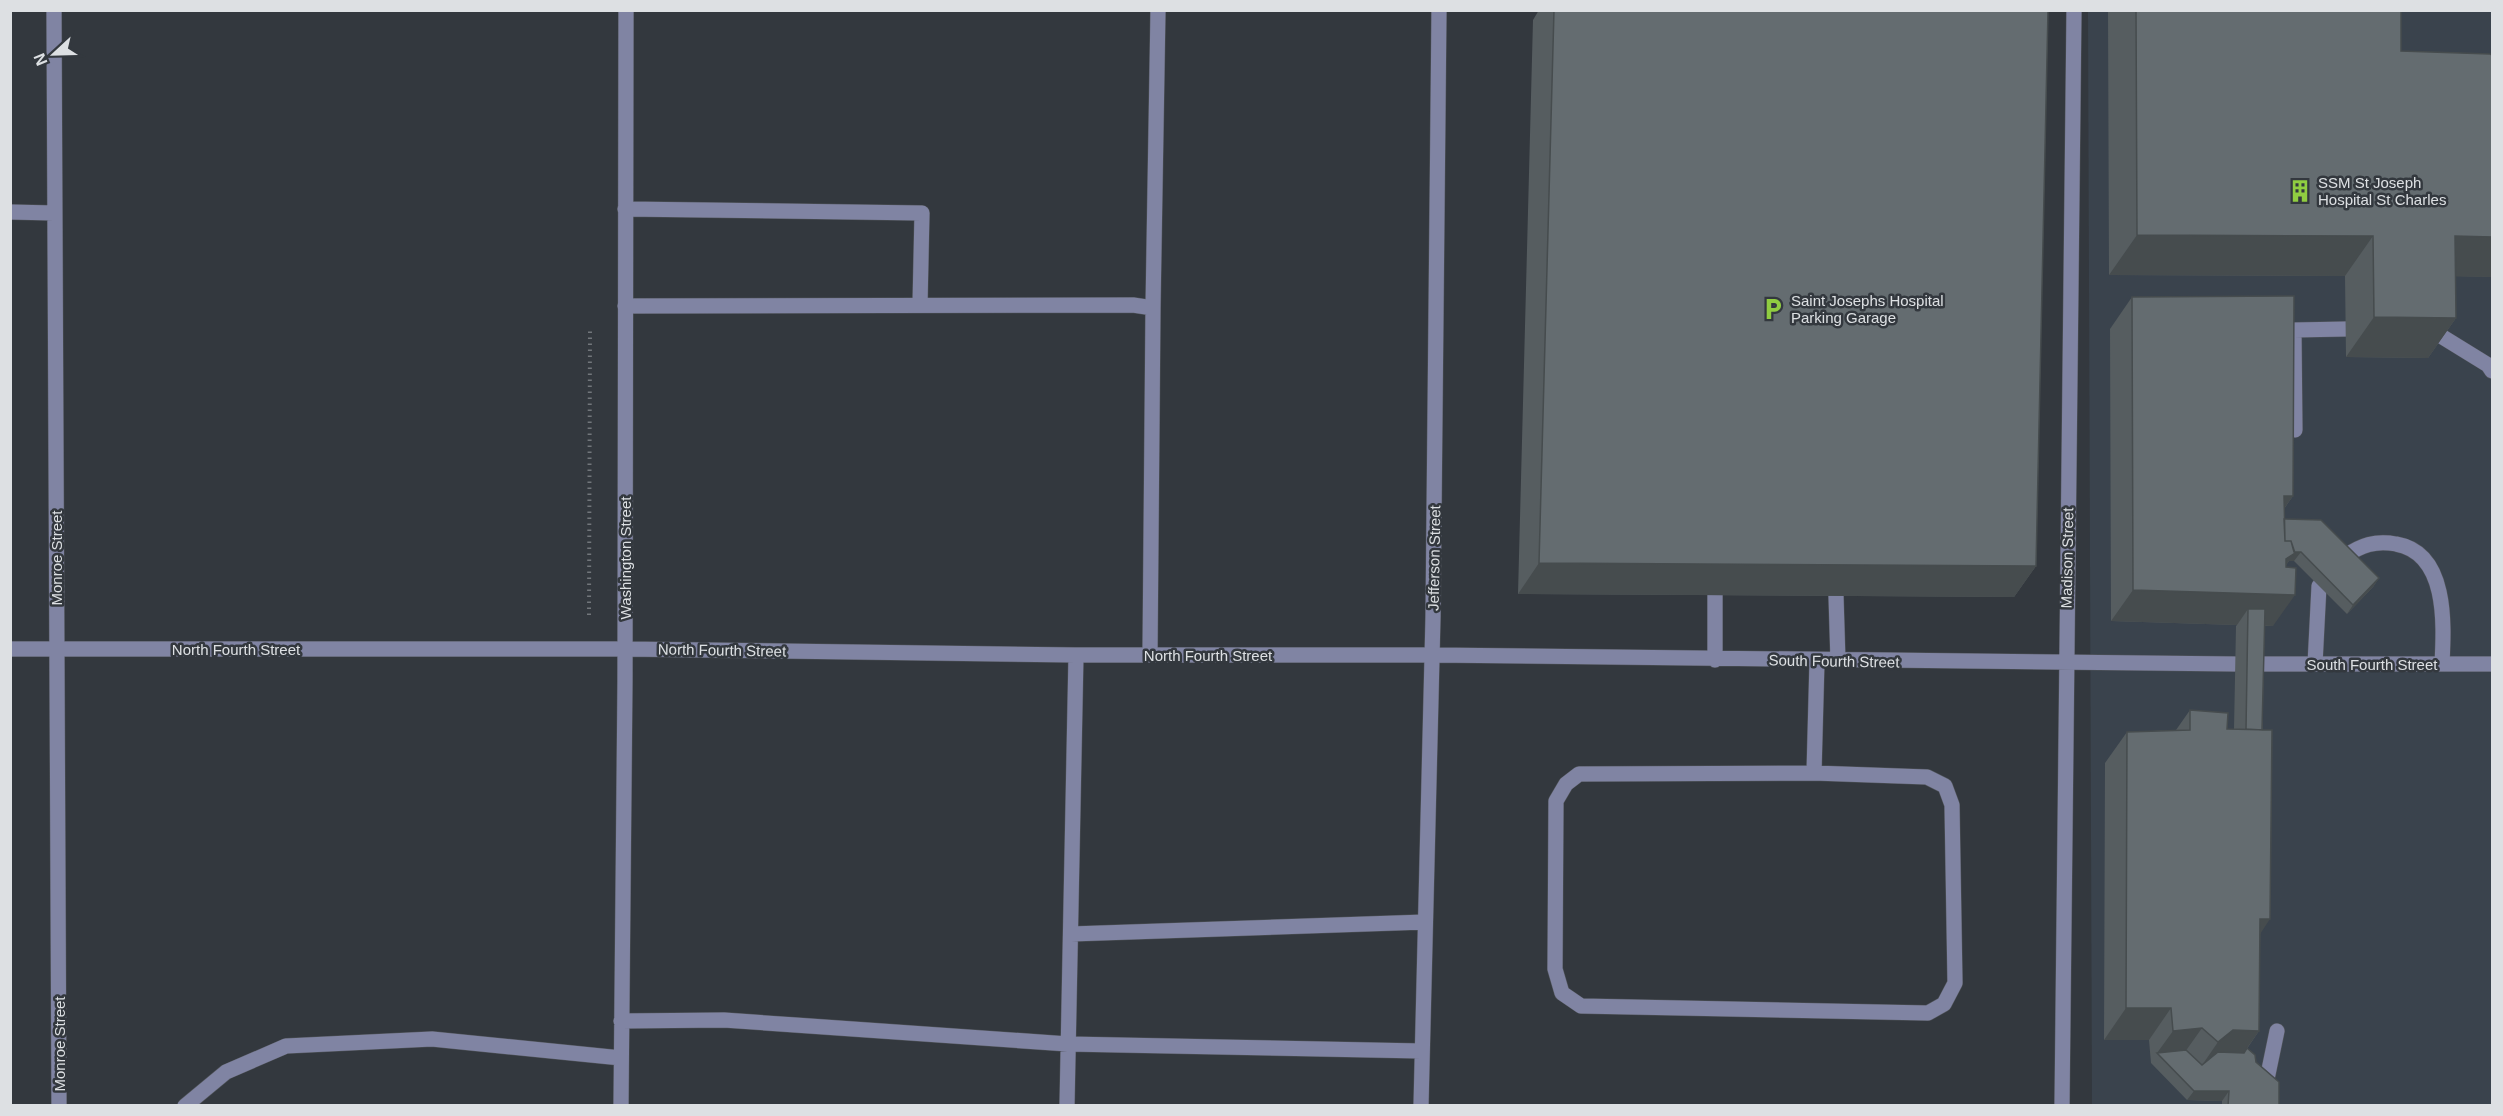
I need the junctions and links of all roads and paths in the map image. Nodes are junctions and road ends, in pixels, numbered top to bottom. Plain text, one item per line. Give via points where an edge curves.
1 (54, 10) edge
2 (626, 10) edge
3 (1158, 10) edge
4 (1439, 10) edge
5 (2074, 10) edge
6 (625, 209) junction
7 (10, 212) edge
8 (54, 213) junction
9 (920, 305) junction
10 (625, 306) junction
11 (1153, 308) junction
12 (2428, 328) edge
13 (2346, 329) dead end
14 (590, 331) dead end
15 (2493, 371) edge
16 (2295, 430) edge
17 (2344, 557) edge
18 (2319, 586) dead end
19 (1715, 595) edge
20 (1836, 596) edge
21 (589, 615) dead end
22 (10, 649) edge
23 (56, 649) junction
24 (625, 649) junction
25 (1076, 655) junction
26 (1150, 655) junction
27 (1433, 655) junction
28 (1715, 660) junction
29 (1817, 661) junction
30 (1838, 661) junction
31 (2067, 662) junction
32 (2235, 664) dead end
33 (2251, 664) edge
34 (2315, 664) junction
35 (2442, 664) junction
36 (2493, 664) edge
37 (1814, 773) junction
38 (1425, 922) junction
39 (1071, 934) junction
40 (621, 1021) junction
41 (2277, 1031) dead end
42 (1068, 1044) junction
43 (1421, 1051) junction
44 (621, 1058) junction
45 (2266, 1084) edge
46 (59, 1106) edge
47 (185, 1106) edge
48 (621, 1106) edge
49 (1067, 1106) edge
50 (1421, 1106) edge
51 (2062, 1106) edge

1 - 8 street, Monroe Street
2 - 6 street, Washington Street
3 - 11 street
4 - 27 street, Jefferson Street
5 - 31 street, Madison Street
6 - 9 street via 922,213
6 - 10 street, Washington Street
7 - 8 street
8 - 23 street, Monroe Street
9 - 10 street
9 - 11 street
10 - 24 street, Washington Street
11 - 26 street
12 - 15 street
13 - 16 street via 2294,330
14 - 21 path
17 - 35 street via 2380,541 2404,545 2419,554 2432,569 2439,592
18 - 34 street
19 - 28 street
20 - 30 street
22 - 23 street, North Fourth Street
23 - 24 street, North Fourth Street
23 - 46 street, Monroe Street
24 - 25 street, North Fourth Street
24 - 40 street, Washington Street
25 - 26 street, North Fourth Street
25 - 39 street
26 - 27 street, North Fourth Street
27 - 28 street, South Fourth Street
27 - 38 street, Jefferson Street
28 - 29 street, South Fourth Street
29 - 30 street, South Fourth Street
29 - 37 street
30 - 31 street, South Fourth Street
31 - 32 street, South Fourth Street
31 - 51 street, Madison Street
33 - 34 street, South Fourth Street
34 - 35 street, South Fourth Street
35 - 36 street, South Fourth Street
37 - 37 street via 1928,777 1945,786 1952,806 1955,983 1944,1005 1928,1013 1581,1006 1562,993 1555,969 1556,801 1566,784 1579,774
38 - 39 street
38 - 43 street, Jefferson Street
39 - 42 street
40 - 42 street via 724,1020
40 - 44 street, Washington Street
41 - 45 street
42 - 43 street
42 - 49 street
43 - 50 street, Jefferson Street
44 - 47 street via 432,1040 286,1046 225,1072
44 - 48 street, Washington Street

